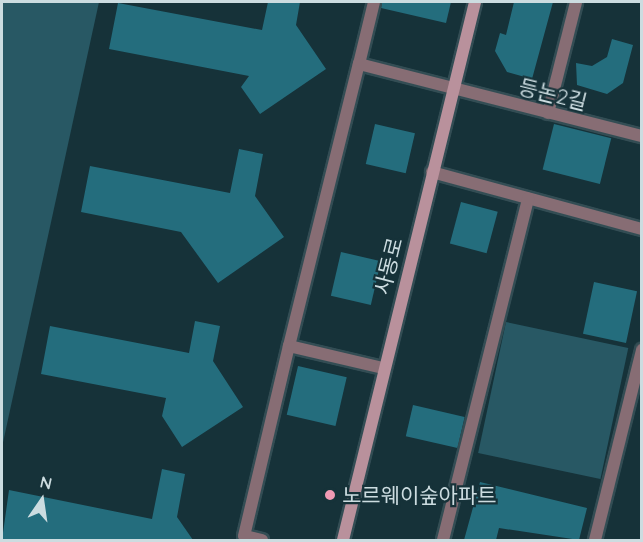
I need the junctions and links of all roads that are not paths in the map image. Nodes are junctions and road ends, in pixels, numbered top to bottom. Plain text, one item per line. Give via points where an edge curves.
1 (374, 2) edge
2 (475, 2) edge
3 (576, 2) edge
4 (359, 64) junction
5 (454, 89) junction
6 (548, 112) junction
7 (642, 136) edge
8 (432, 172) junction
9 (528, 198) junction
10 (642, 229) edge
11 (289, 346) junction
12 (642, 350) edge
13 (383, 368) junction
14 (262, 540) edge
15 (343, 540) edge
16 (443, 540) edge
17 (595, 540) edge

1 - 4 street
2 - 5 street, 사동로
3 - 6 street
4 - 5 street, 등논2길
4 - 11 street
5 - 6 street, 등논2길
5 - 8 street, 사동로
6 - 7 street, 등논2길
8 - 9 street
8 - 13 street, 사동로
9 - 10 street
9 - 16 street
11 - 13 street
11 - 14 street via 244,536
12 - 17 street
13 - 15 street, 사동로

